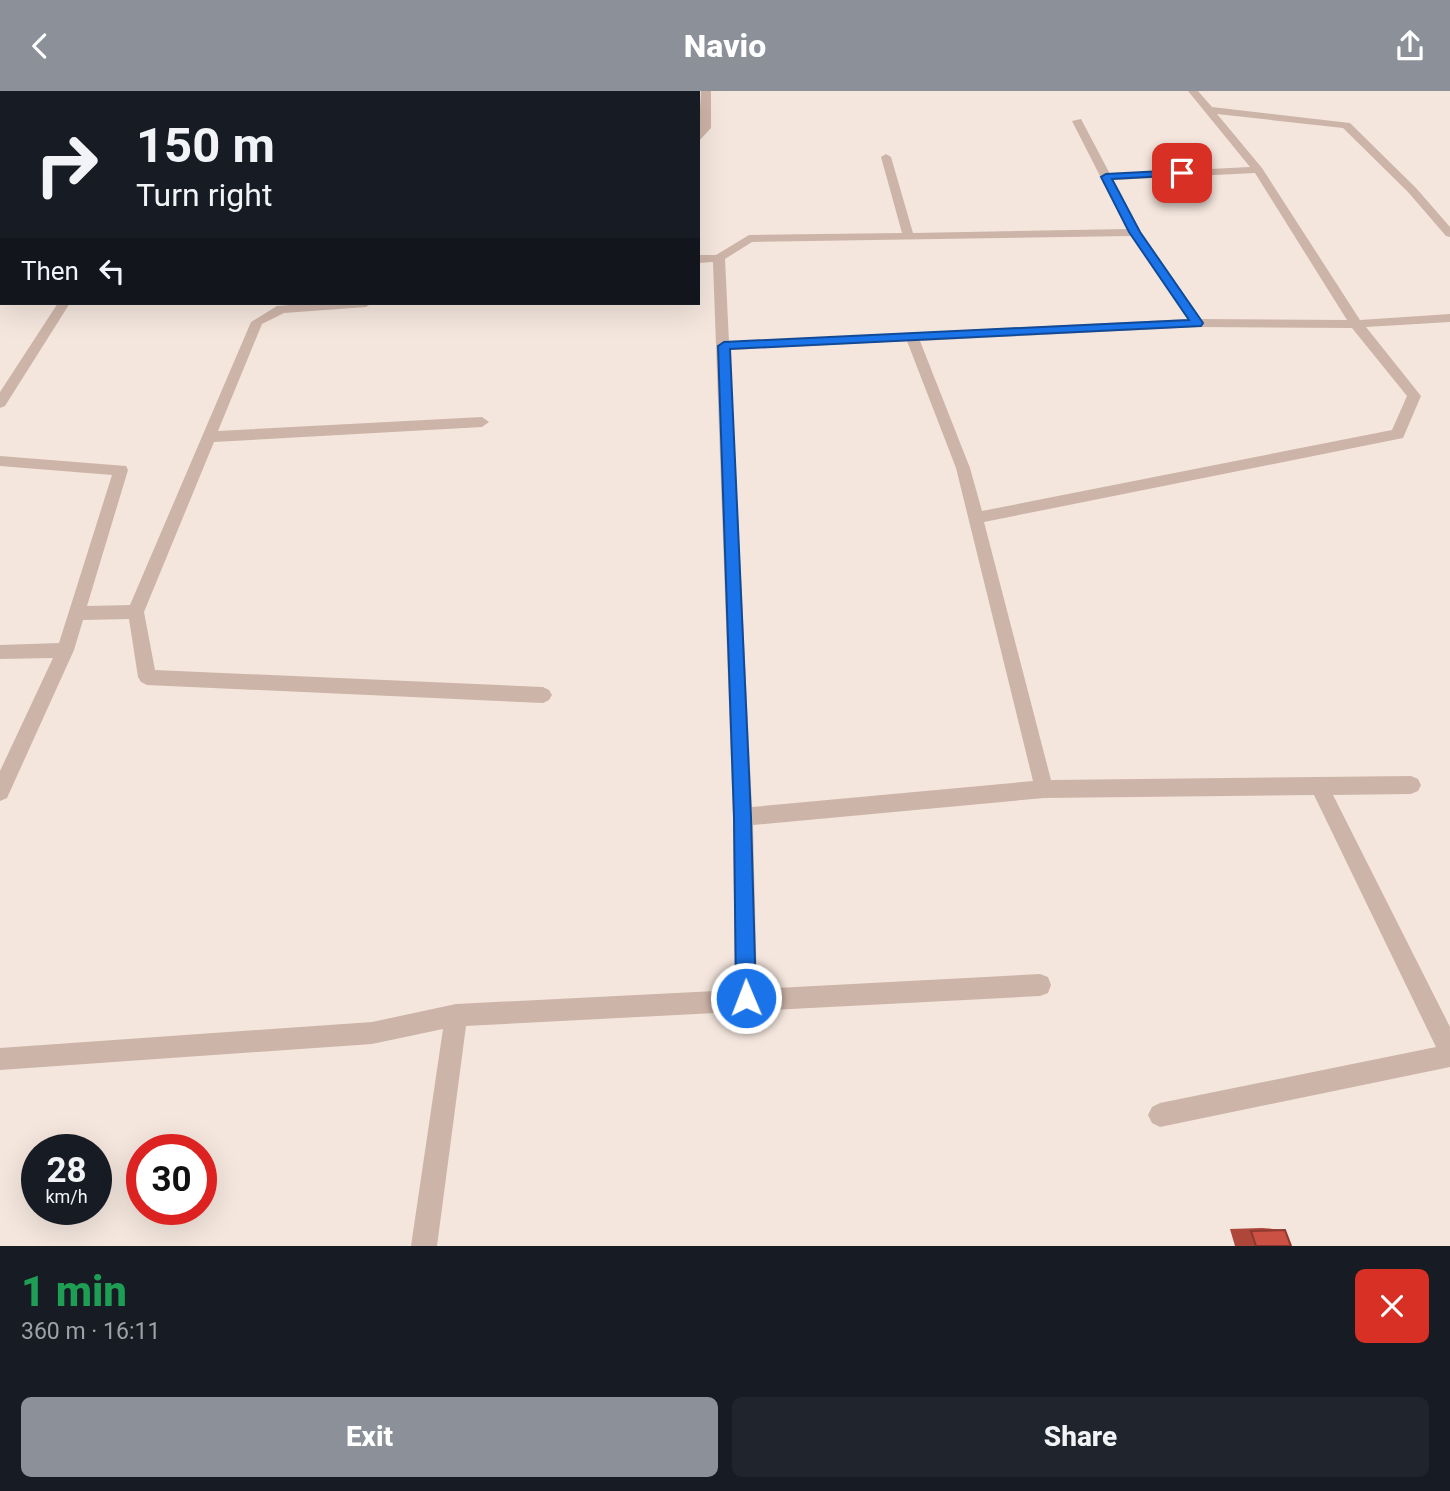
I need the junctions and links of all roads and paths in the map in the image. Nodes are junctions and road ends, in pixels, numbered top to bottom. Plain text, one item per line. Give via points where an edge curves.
1 (706, 91) edge
2 (1193, 91) edge
3 (1209, 110) junction
4 (1077, 121) dead end
5 (700, 136) edge
6 (886, 157) dead end
7 (1258, 170) junction
8 (1106, 177) junction
9 (1135, 232) junction
10 (1450, 234) edge
11 (908, 236) junction
12 (719, 258) junction
13 (700, 259) edge
14 (63, 305) edge
15 (338, 305) edge
16 (1450, 318) edge
17 (1197, 323) junction
18 (1356, 324) junction
19 (912, 338) junction
20 (724, 346) junction
21 (0, 403) edge
22 (482, 422) dead end
23 (209, 437) junction
24 (0, 461) edge
25 (976, 518) junction
26 (136, 612) junction
27 (77, 613) junction
28 (65, 650) junction
29 (0, 652) edge
30 (543, 695) dead end
31 (1411, 785) dead end
32 (1319, 786) junction
33 (1044, 789) junction
34 (0, 792) edge
35 (743, 817) junction
36 (1040, 985) dead end
37 (746, 998) junction
38 (456, 1015) junction
39 (1450, 1051) edge
40 (1450, 1056) edge
41 (0, 1059) edge
42 (1160, 1115) dead end
43 (424, 1246) edge

1 - 5 street via 706,128
2 - 3 street
3 - 7 street
3 - 10 street via 1346,125
4 - 8 street
6 - 11 street
7 - 8 street
7 - 18 street
8 - 9 street
9 - 11 street
9 - 17 street
11 - 12 street via 750,239
12 - 13 street
12 - 20 street
14 - 21 street
15 - 23 street via 281,309 257,322
16 - 18 street
17 - 18 street
17 - 19 street
18 - 25 street via 1414,396 1398,434
19 - 20 street
19 - 25 street via 963,468
20 - 35 street
22 - 23 street
23 - 26 street
24 - 27 street via 121,470
25 - 33 street
26 - 27 street
26 - 30 street via 148,677
27 - 28 street
28 - 29 street
28 - 34 street
31 - 32 street
32 - 33 street
32 - 39 street
33 - 35 street
35 - 37 street
36 - 37 street
37 - 38 street
38 - 41 street via 372,1033
38 - 43 street
40 - 42 street

